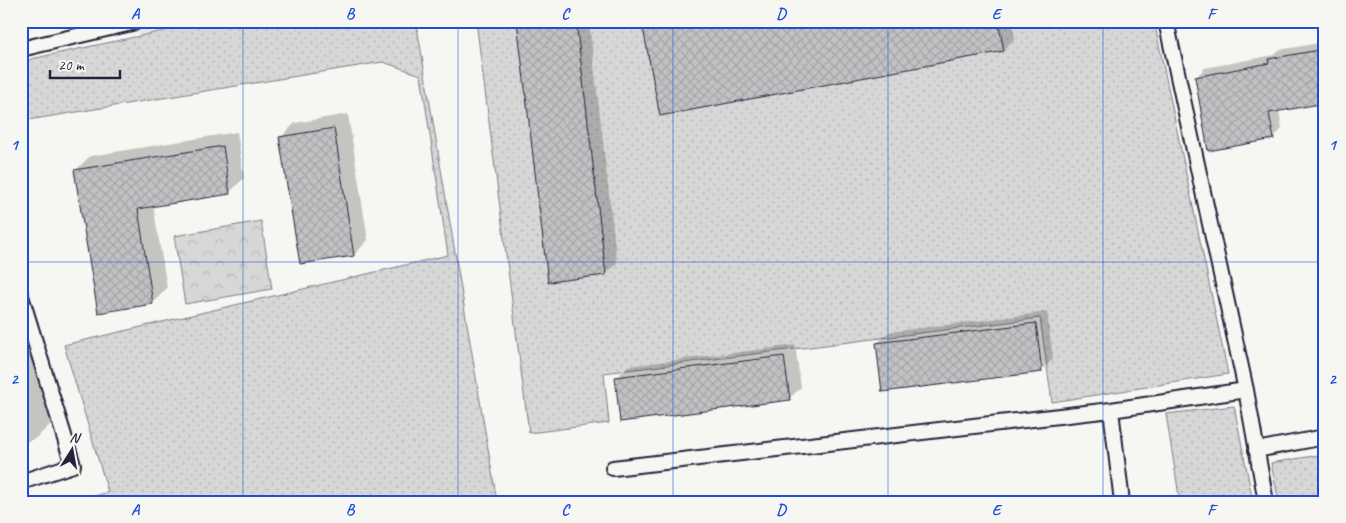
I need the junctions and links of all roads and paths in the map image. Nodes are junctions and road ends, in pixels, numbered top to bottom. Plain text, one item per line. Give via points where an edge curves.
1 (1166, 21) edge
2 (136, 22) edge
3 (21, 49) edge
4 (21, 296) edge
5 (1246, 390) junction
6 (1111, 410) junction
7 (1325, 437) edge
8 (1256, 450) junction
9 (613, 468) dead end
10 (21, 482) edge
11 (1122, 502) edge
12 (1266, 502) edge

1 - 5 lane
2 - 3 lane
4 - 10 lane via 73,465
5 - 6 lane
5 - 8 lane
6 - 9 lane
6 - 11 lane
7 - 8 lane
8 - 12 lane

